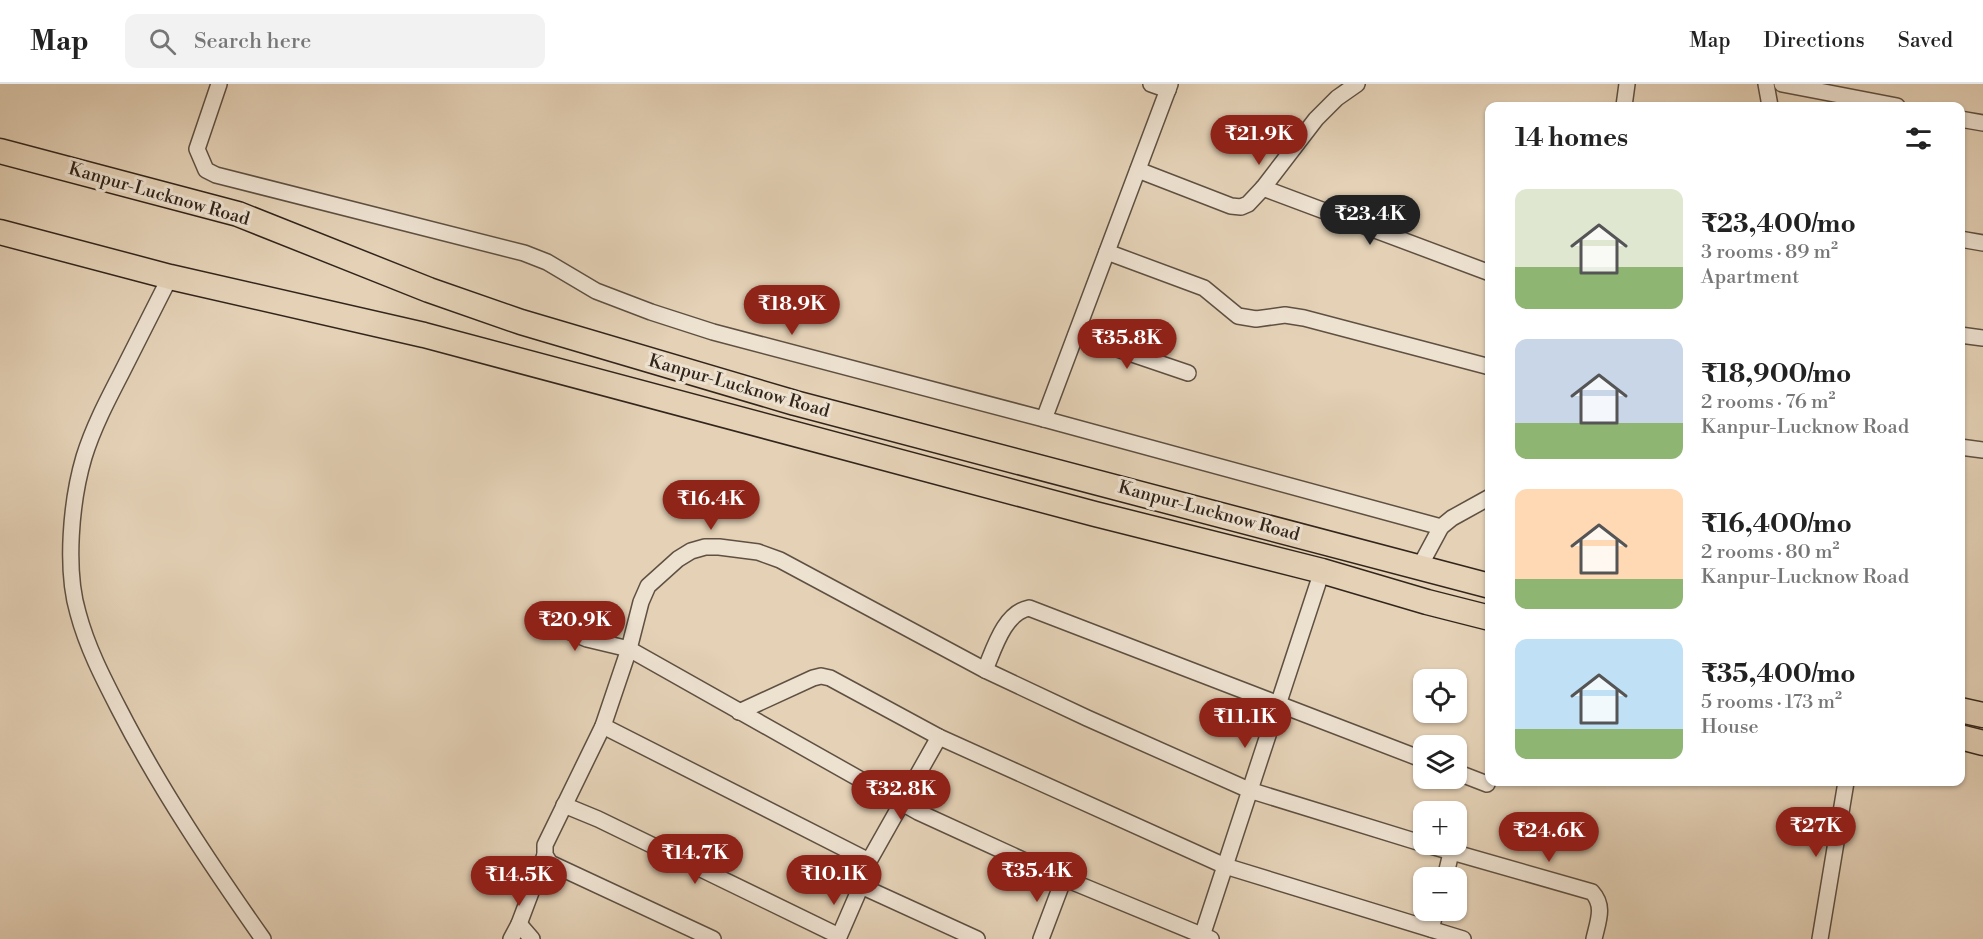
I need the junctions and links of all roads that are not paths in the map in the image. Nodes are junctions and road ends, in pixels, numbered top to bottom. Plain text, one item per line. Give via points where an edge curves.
1 (219, 84) edge
2 (1151, 84) edge
3 (1357, 84) edge
4 (1628, 84) edge
5 (1766, 84) edge
6 (1782, 84) edge
7 (1169, 87) edge
8 (1625, 102) edge
9 (1769, 102) edge
10 (1876, 102) edge
11 (1965, 120) edge
12 (1983, 123) edge
13 (0, 151) edge
14 (1138, 170) junction
15 (1263, 188) junction
16 (0, 232) edge
17 (1965, 240) edge
18 (1983, 243) edge
19 (1107, 252) junction
20 (1485, 271) edge
21 (162, 275) junction
22 (1076, 334) junction
23 (1965, 336) edge
24 (1983, 338) edge
25 (1485, 366) edge
26 (1188, 373) dead end
27 (1044, 419) junction
28 (1965, 448) edge
29 (1983, 450) edge
30 (1485, 500) edge
31 (1441, 527) junction
32 (1420, 566) junction
33 (1323, 571) junction
34 (1485, 585) edge
35 (535, 617) dead end
36 (1485, 617) edge
37 (629, 649) junction
38 (985, 670) junction
39 (1277, 704) junction
40 (1965, 711) edge
41 (739, 712) junction
42 (1983, 715) edge
43 (603, 726) junction
44 (939, 737) junction
45 (1965, 738) edge
46 (1983, 743) edge
47 (1413, 756) edge
48 (1467, 776) edge
49 (1485, 783) edge
50 (1845, 786) edge
51 (1249, 790) junction
52 (901, 802) junction
53 (564, 805) junction
54 (1413, 841) edge
55 (545, 855) junction
56 (1458, 855) edge
57 (869, 861) junction
58 (1225, 867) junction
59 (1064, 878) junction
60 (861, 886) junction
61 (1433, 921) edge
62 (519, 924) junction
63 (1431, 929) junction
64 (839, 937) edge
65 (1204, 938) edge
66 (263, 939) edge
67 (511, 939) edge
68 (532, 939) edge
69 (713, 939) edge
70 (977, 939) edge
71 (1041, 939) edge
72 (1463, 939) edge
73 (1594, 939) edge
74 (1820, 939) edge

1 - 27 street via 197,149 206,170 216,175 524,253 596,291 713,332
2 - 7 street
3 - 15 street via 1316,118
4 - 8 street
5 - 9 street
6 - 10 street
7 - 14 street
11 - 12 street
13 - 32 highway, Kanpur-Lucknow Road via 238,214 429,290 532,326 795,403
14 - 15 street via 1231,206 1248,204
14 - 19 street
15 - 20 street
16 - 21 highway, Kanpur-Lucknow Road
17 - 18 street
19 - 22 street
19 - 25 street via 1204,288 1238,316 1256,320 1285,315 1304,318
21 - 33 highway, Kanpur-Lucknow Road via 424,335
21 - 66 street via 84,458 74,508 72,584 88,645 144,758
22 - 26 street
22 - 27 street
23 - 24 street
27 - 31 street
28 - 29 street
30 - 31 street
31 - 32 street
32 - 34 highway, Kanpur-Lucknow Road
33 - 36 highway, Kanpur-Lucknow Road
33 - 39 street
35 - 37 street via 587,639
37 - 38 street via 648,586 678,558 691,551 719,547 758,552 780,560
37 - 41 street
37 - 43 street
38 - 39 street via 999,637 1014,615 1029,608
38 - 51 street
39 - 47 street
39 - 51 street
40 - 42 highway
41 - 44 street via 821,676
41 - 52 street
43 - 53 street
43 - 57 street
44 - 52 street
44 - 58 street
45 - 46 highway
48 - 49 street
50 - 74 street
51 - 54 street
51 - 58 street
52 - 57 street
52 - 59 street
53 - 55 street via 545,845
53 - 64 street
55 - 62 street
55 - 69 street via 564,871
56 - 73 street via 1592,892 1600,907
57 - 60 street via 858,878
58 - 63 street
58 - 65 street
59 - 65 street
59 - 71 street
60 - 64 street
60 - 70 street
61 - 63 street
62 - 67 street
62 - 68 street
63 - 72 street

